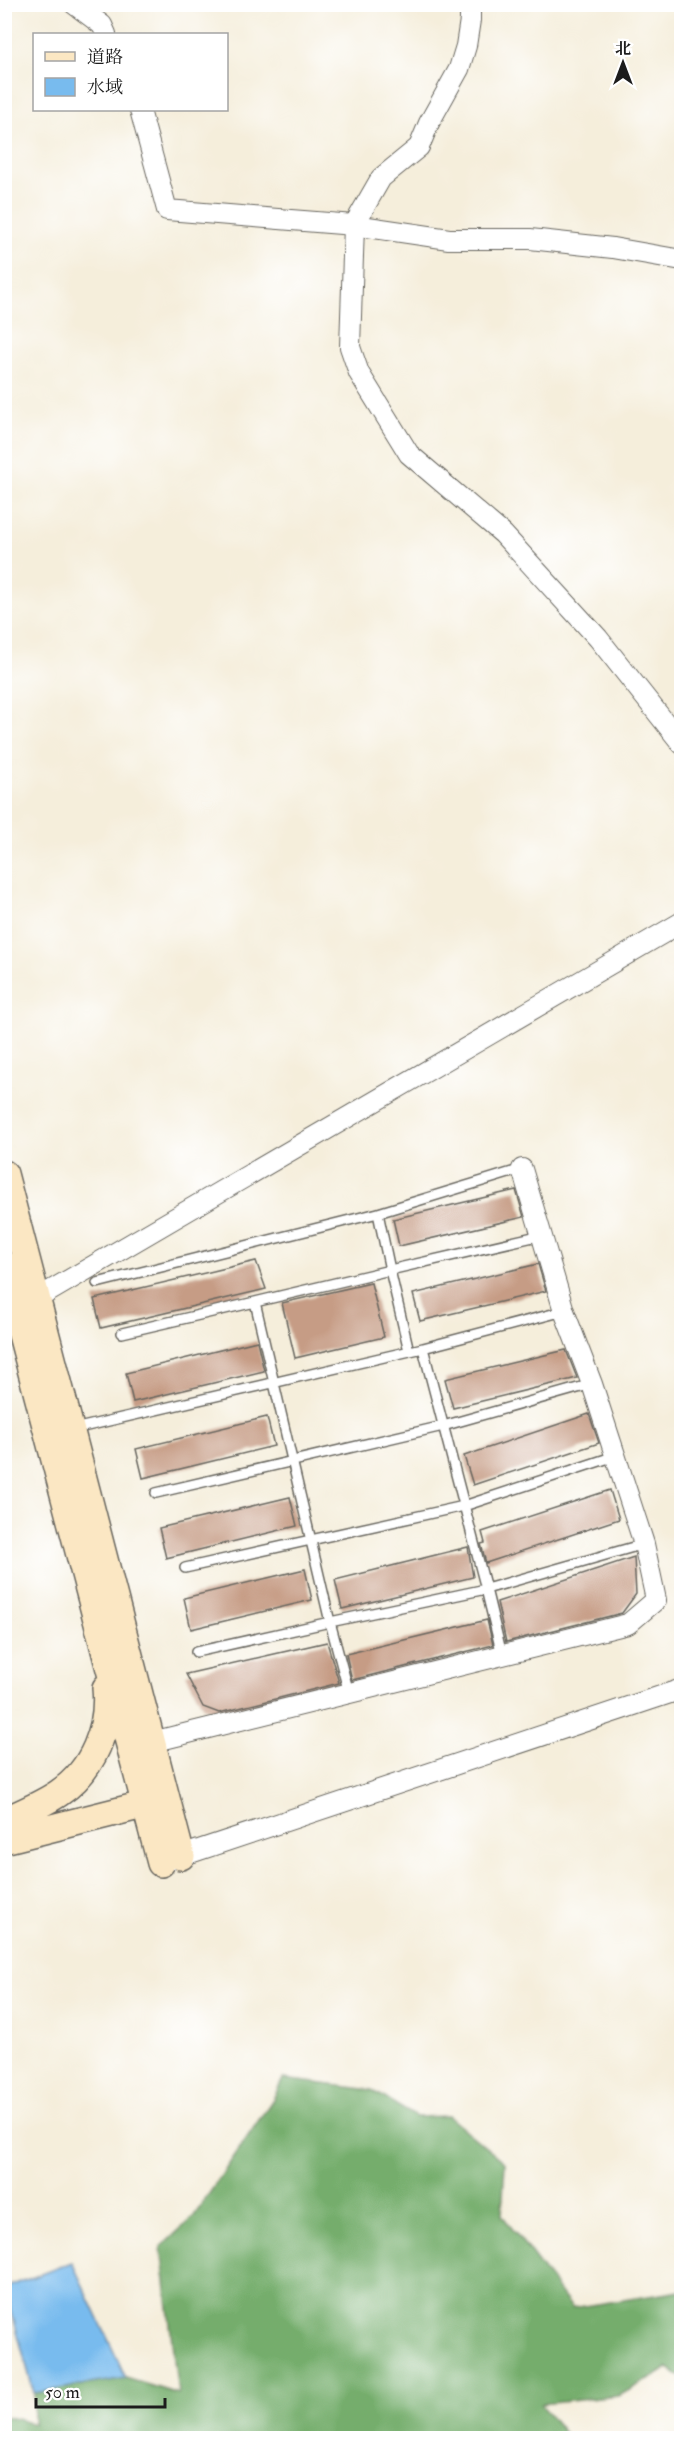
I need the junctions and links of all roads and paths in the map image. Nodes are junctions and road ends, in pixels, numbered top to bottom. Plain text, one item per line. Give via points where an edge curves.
1 (75, 4) edge
2 (470, 4) edge
3 (106, 33) edge
4 (140, 111) edge
5 (354, 225) junction
6 (681, 260) edge
7 (681, 744) edge
8 (681, 922) edge
9 (522, 1169) joint
10 (4, 1174) edge
11 (378, 1213) junction
12 (542, 1235) junction
13 (4, 1266) edge
14 (390, 1270) junction
15 (98, 1282) dead end
16 (255, 1302) junction
17 (27, 1304) junction
18 (564, 1311) junction
19 (122, 1333) dead end
20 (423, 1348) junction
21 (409, 1351) junction
22 (274, 1381) junction
23 (592, 1384) junction
24 (443, 1426) junction
25 (60, 1432) junction
26 (615, 1455) junction
27 (293, 1462) junction
28 (156, 1493) dead end
29 (464, 1506) junction
30 (311, 1540) junction
31 (644, 1544) junction
32 (185, 1568) dead end
33 (486, 1589) junction
34 (330, 1622) junction
35 (99, 1627) junction
36 (196, 1652) dead end
37 (502, 1655) junction
38 (681, 1689) edge
39 (349, 1694) junction
40 (152, 1742) junction
41 (153, 1793) junction
42 (5, 1827) edge
43 (171, 1860) joint

1 - 3 street via 102,25
2 - 5 street via 468,38 459,69 419,147 381,178
4 - 5 street via 167,210
5 - 6 street via 449,239 530,239
5 - 7 street via 350,347 359,373 409,454 503,534 598,638
8 - 17 street
9 - 11 lane
9 - 12 street
10 - 17 street
11 - 14 lane
11 - 15 lane
12 - 14 lane
12 - 18 street
13 - 17 street
14 - 16 lane
14 - 21 lane
16 - 19 lane
16 - 22 lane
17 - 25 street
18 - 20 lane
18 - 23 street
20 - 21 lane
20 - 24 lane
21 - 22 lane
22 - 25 lane
22 - 27 lane
23 - 24 lane
23 - 26 street
24 - 27 lane
24 - 29 lane
25 - 35 street
25 - 40 street
26 - 29 lane
26 - 31 street
27 - 28 lane
27 - 30 lane
29 - 30 lane
29 - 33 lane
30 - 32 lane
30 - 34 lane
31 - 33 lane
31 - 37 street via 656,1600 627,1624
33 - 34 lane
33 - 37 lane
34 - 36 lane
34 - 39 lane
35 - 41 street
35 - 42 street via 106,1696 99,1743 79,1775 65,1788
37 - 39 street
38 - 43 street
39 - 40 street
40 - 41 street
41 - 42 street
41 - 43 street

